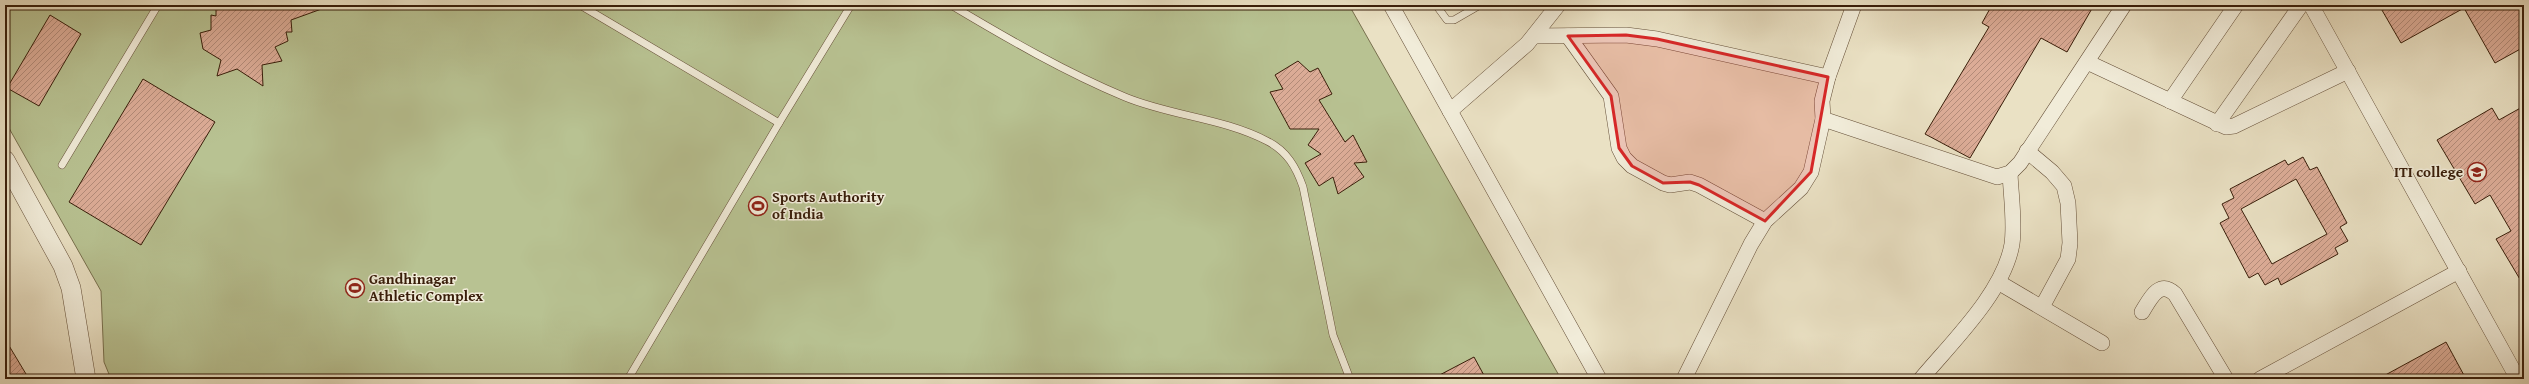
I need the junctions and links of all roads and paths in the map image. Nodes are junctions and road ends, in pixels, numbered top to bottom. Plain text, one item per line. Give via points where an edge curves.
1 (158, 5) edge
2 (580, 5) edge
3 (851, 5) edge
4 (951, 5) edge
5 (1391, 5) edge
6 (1436, 5) edge
7 (1480, 5) edge
8 (1558, 5) edge
9 (1854, 5) edge
10 (2124, 5) edge
11 (2236, 5) edge
12 (2301, 5) edge
13 (2311, 5) edge
14 (1534, 36) junction
15 (1568, 36) junction
16 (2087, 62) junction
17 (2348, 71) junction
18 (1828, 77) junction
19 (2170, 101) junction
20 (1450, 111) junction
21 (1823, 119) junction
22 (779, 123) junction
23 (2217, 124) junction
24 (2027, 151) junction
25 (5, 160) edge
26 (62, 165) dead end
27 (2010, 173) junction
28 (1765, 221) junction
29 (2459, 271) junction
30 (1998, 282) junction
31 (2042, 307) junction
32 (2142, 312) dead end
33 (2102, 343) dead end
34 (86, 379) edge
35 (628, 379) edge
36 (1350, 379) edge
37 (1599, 379) edge
38 (1684, 379) edge
39 (1921, 379) edge
40 (2226, 379) edge
41 (2260, 379) edge
42 (2518, 379) edge

1 - 26 lane
2 - 22 lane
3 - 22 lane
4 - 36 lane via 1026,49 1126,98 1225,125 1267,141 1285,153 1297,170 1303,187 1333,335
5 - 20 street
6 - 7 lane via 1446,20 1454,20
8 - 14 street
9 - 18 street
10 - 16 street
11 - 19 street
12 - 23 street
13 - 17 street
14 - 15 street
14 - 20 street
15 - 18 street via 1626,35 1656,39
15 - 28 street via 1611,96 1618,148 1632,166 1670,185 1690,182 1700,185
16 - 19 street
16 - 24 street
17 - 23 street via 2234,126
17 - 29 street
18 - 21 street via 1822,101
19 - 23 street
20 - 37 street
21 - 27 street via 1997,177
21 - 28 street via 1811,172 1801,188
22 - 35 lane
24 - 27 street
24 - 31 street via 2064,186 2068,202 2068,258
25 - 34 street via 53,246 71,288
27 - 30 street via 2012,242 2007,266
28 - 38 street
29 - 41 street
29 - 42 street
30 - 31 street
30 - 39 street
31 - 33 street
32 - 40 street via 2156,291 2170,289

